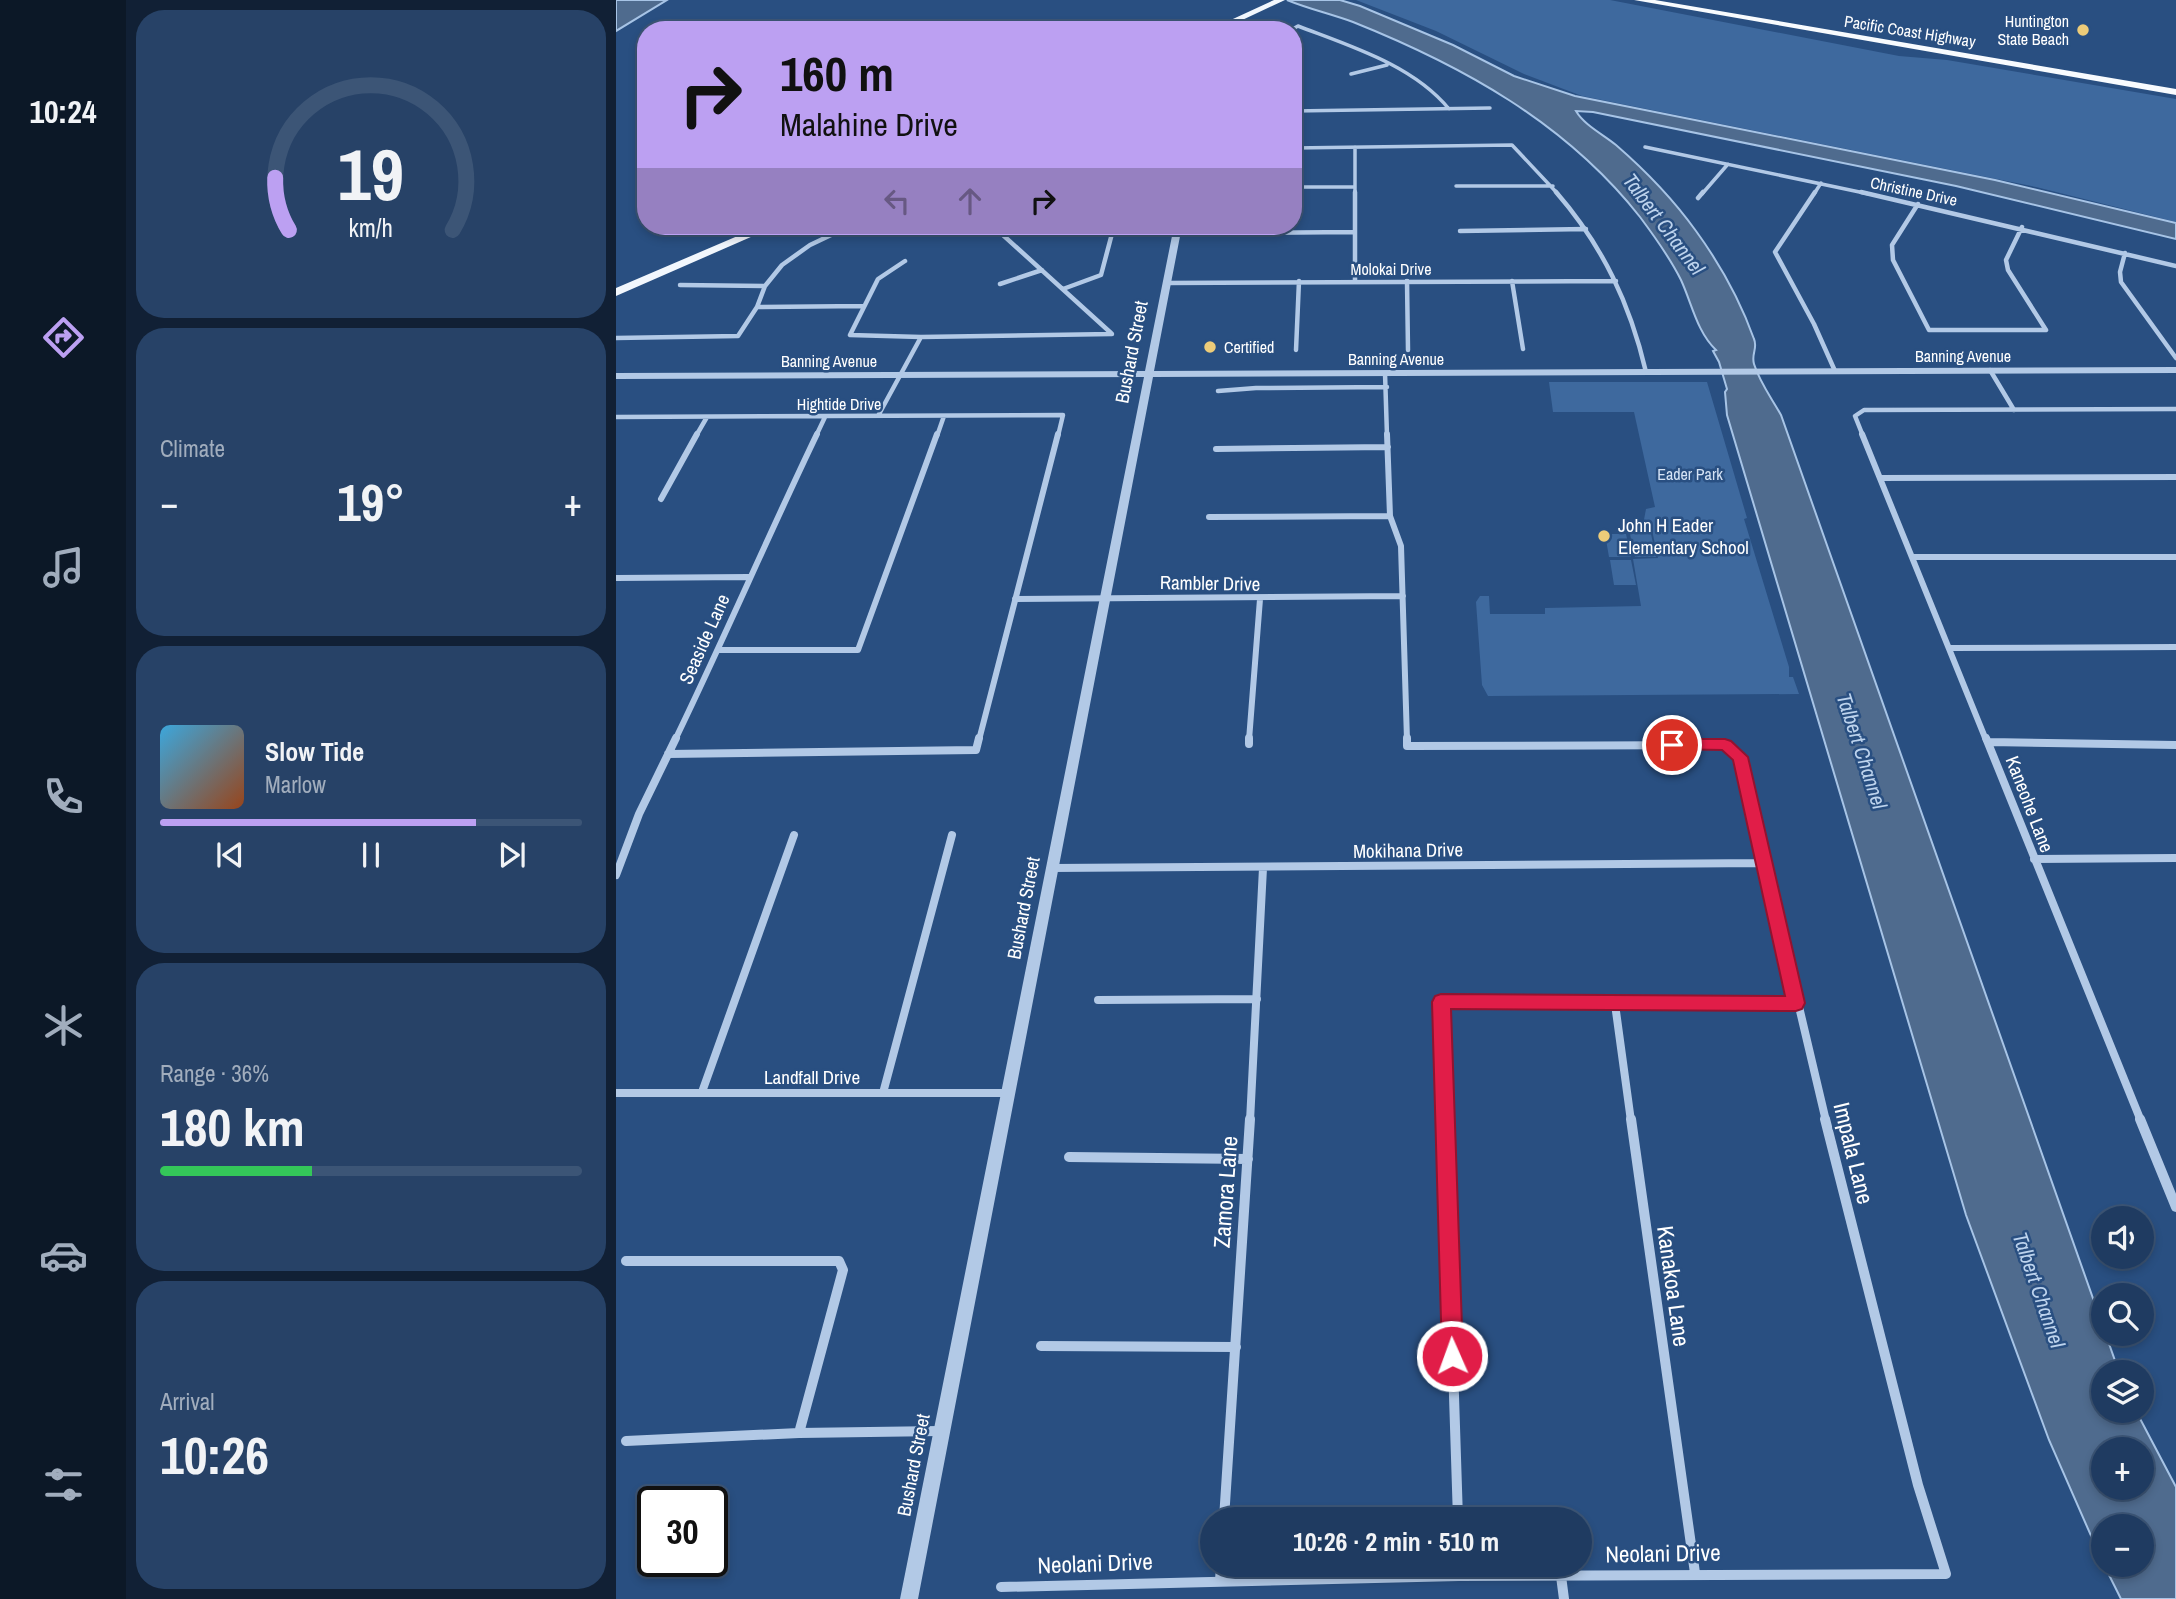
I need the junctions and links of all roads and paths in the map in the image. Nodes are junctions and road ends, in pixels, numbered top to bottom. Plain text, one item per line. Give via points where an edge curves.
1 (1280, 0) edge
2 (1639, 0) edge
3 (1666, 0) edge
4 (1233, 21) edge
5 (1302, 28) edge
6 (1387, 65) junction
7 (1352, 74) dead end
8 (2176, 87) edge
9 (2176, 92) edge
10 (1490, 108) dead end
11 (1449, 109) junction
12 (1302, 111) edge
13 (1645, 146) dead end
14 (1354, 147) junction
15 (1302, 148) edge
16 (1728, 164) junction
17 (1821, 183) junction
18 (1456, 186) dead end
19 (1553, 186) junction
20 (1302, 187) edge
21 (1354, 187) junction
22 (1698, 198) dead end
23 (1918, 204) junction
24 (2022, 227) junction
25 (1586, 229) junction
26 (1460, 231) dead end
27 (1302, 232) edge
28 (1354, 232) junction
29 (724, 235) edge
30 (749, 235) edge
31 (831, 235) edge
32 (1003, 235) edge
33 (1112, 235) edge
34 (1176, 235) edge
35 (2125, 253) junction
36 (905, 261) dead end
37 (2176, 267) edge
38 (1042, 270) junction
39 (616, 281) edge
40 (1299, 281) junction
41 (1355, 281) junction
42 (1407, 281) junction
43 (1512, 281) junction
44 (1616, 281) junction
45 (1166, 283) junction
46 (1000, 284) dead end
47 (680, 285) dead end
48 (765, 286) junction
49 (1063, 289) junction
50 (616, 292) edge
51 (863, 306) junction
52 (757, 307) junction
53 (921, 337) junction
54 (616, 338) edge
55 (1523, 349) dead end
56 (1408, 350) dead end
57 (1296, 351) dead end
58 (2176, 358) edge
59 (1990, 370) junction
60 (2176, 370) edge
61 (1835, 371) junction
62 (1647, 372) junction
63 (1385, 373) junction
64 (1148, 374) junction
65 (900, 375) junction
66 (616, 376) edge
67 (1387, 387) junction
68 (1218, 391) dead end
69 (2176, 409) edge
70 (2014, 410) junction
71 (878, 416) junction
72 (944, 416) junction
73 (616, 417) edge
74 (707, 417) junction
75 (825, 417) junction
76 (1388, 447) junction
77 (1216, 449) dead end
78 (2176, 477) edge
79 (1880, 478) junction
80 (661, 499) dead end
81 (1390, 516) junction
82 (1209, 517) dead end
83 (1913, 557) junction
84 (2176, 557) edge
85 (748, 577) junction
86 (616, 578) edge
87 (1403, 596) junction
88 (1105, 597) junction
89 (1016, 598) junction
90 (1260, 599) junction
91 (1951, 648) junction
92 (2176, 648) edge
93 (719, 650) junction
94 (1989, 742) junction
95 (1249, 744) dead end
96 (2176, 745) edge
97 (668, 754) junction
98 (794, 835) dead end
99 (952, 835) dead end
100 (2176, 858) edge
101 (2034, 859) junction
102 (1763, 863) junction
103 (1263, 867) junction
104 (1052, 868) junction
105 (616, 875) edge
106 (1257, 999) junction
107 (1098, 1000) dead end
108 (1796, 1003) junction
109 (1615, 1004) junction
110 (702, 1092) junction
111 (616, 1093) edge
112 (883, 1093) junction
113 (1009, 1093) junction
114 (1069, 1157) dead end
115 (1248, 1159) junction
116 (2176, 1208) edge
117 (626, 1261) dead end
118 (1041, 1346) dead end
119 (1236, 1347) junction
120 (940, 1431) junction
121 (799, 1433) junction
122 (626, 1441) dead end
123 (1225, 1507) edge
124 (1458, 1507) edge
125 (1695, 1573) junction
126 (1946, 1574) joint
127 (1592, 1575) edge
128 (1220, 1577) edge
129 (1307, 1577) edge
130 (1561, 1577) edge
131 (1220, 1581) junction
132 (1001, 1587) dead end
133 (909, 1599) edge
134 (1563, 1599) edge

1 - 4 main road
2 - 9 highway, Pacific Coast Highway
3 - 8 highway, Pacific Coast Highway
5 - 6 street
6 - 7 street
6 - 11 street via 1434,91
10 - 11 street
11 - 12 street
13 - 16 street, Christine Drive
14 - 15 street
14 - 19 street via 1512,145
14 - 21 street
16 - 17 street, Christine Drive
16 - 22 street
17 - 23 street, Christine Drive
17 - 61 street via 1775,252
18 - 19 street
19 - 25 street
20 - 21 street
21 - 28 street
23 - 24 street, Christine Drive
23 - 24 street via 1892,245 1893,260 1929,330 2046,330 2008,270 2006,260
24 - 35 street, Christine Drive
25 - 26 street
25 - 44 street
27 - 28 street
28 - 41 street
29 - 39 main road
30 - 50 main road
31 - 48 street via 791,258
32 - 38 street
33 - 49 street via 1101,275
34 - 45 street, Bushard Street
35 - 37 street, Christine Drive
35 - 58 street via 2121,282
36 - 51 street via 878,279
38 - 46 street
38 - 49 street
40 - 41 street, Molokai Drive
40 - 45 street, Molokai Drive
40 - 57 street
41 - 42 street, Molokai Drive
42 - 43 street, Molokai Drive
42 - 56 street
43 - 44 street, Molokai Drive
43 - 55 street
44 - 62 street
45 - 64 street, Bushard Street
47 - 48 street
48 - 52 street
49 - 53 street via 1112,334
51 - 52 street
51 - 53 street via 850,335
52 - 54 street via 738,337
53 - 65 street
59 - 60 street, Banning Avenue
59 - 61 street, Banning Avenue
59 - 70 street
61 - 62 street, Banning Avenue
62 - 63 street, Banning Avenue
63 - 64 street, Banning Avenue
63 - 67 street
64 - 65 street, Banning Avenue
64 - 88 street, Bushard Street
65 - 66 street, Banning Avenue
65 - 71 street
67 - 68 street, Banning Avenue
67 - 76 street
69 - 70 street
70 - 79 street, Kaneohe Lane via 1857,413
71 - 72 street, Hightide Drive
71 - 75 street, Hightide Drive
72 - 89 street, Hightide Drive via 1063,415
72 - 93 street via 858,650
73 - 74 street, Hightide Drive
74 - 75 street, Hightide Drive
74 - 80 street
75 - 85 street, Seaside Lane
76 - 77 street
76 - 81 street
78 - 79 street
79 - 83 street, Kaneohe Lane
81 - 82 street
81 - 87 street via 1401,546
83 - 84 street
83 - 91 street, Kaneohe Lane
85 - 86 street
85 - 93 street, Seaside Lane
87 - 90 street, Rambler Drive
87 - 102 street, Impala Lane via 1407,746 1725,745 1743,765
88 - 89 street, Rambler Drive
88 - 90 street, Rambler Drive
88 - 104 street, Bushard Street
89 - 97 street via 976,751
90 - 95 street
91 - 92 street
91 - 94 street, Kaneohe Lane
93 - 97 street, Seaside Lane
94 - 96 street
94 - 101 street, Kaneohe Lane
97 - 105 street, Seaside Lane
98 - 110 street
99 - 112 street
100 - 101 street
101 - 116 street, Kaneohe Lane
102 - 103 street, Mokihana Drive
102 - 108 street, Impala Lane
103 - 104 street, Mokihana Drive
103 - 106 street, Zamora Lane
104 - 113 street, Bushard Street
106 - 107 street
106 - 115 street, Zamora Lane
108 - 109 street
108 - 126 street, Impala Lane via 1918,1485
109 - 124 street via 1441,1002
109 - 125 street, Kanakoa Lane
110 - 111 street, Landfall Drive
110 - 112 street, Landfall Drive
112 - 113 street, Landfall Drive
113 - 120 street, Bushard Street
114 - 115 street
115 - 119 street, Zamora Lane
117 - 121 street via 839,1261 843,1270
118 - 119 street
119 - 123 street, Zamora Lane
120 - 121 street
120 - 133 street, Bushard Street
121 - 122 street
125 - 126 street, Neolani Drive
125 - 127 street, Neolani Drive
128 - 131 street
129 - 131 street, Neolani Drive
130 - 134 street
131 - 132 street, Neolani Drive

